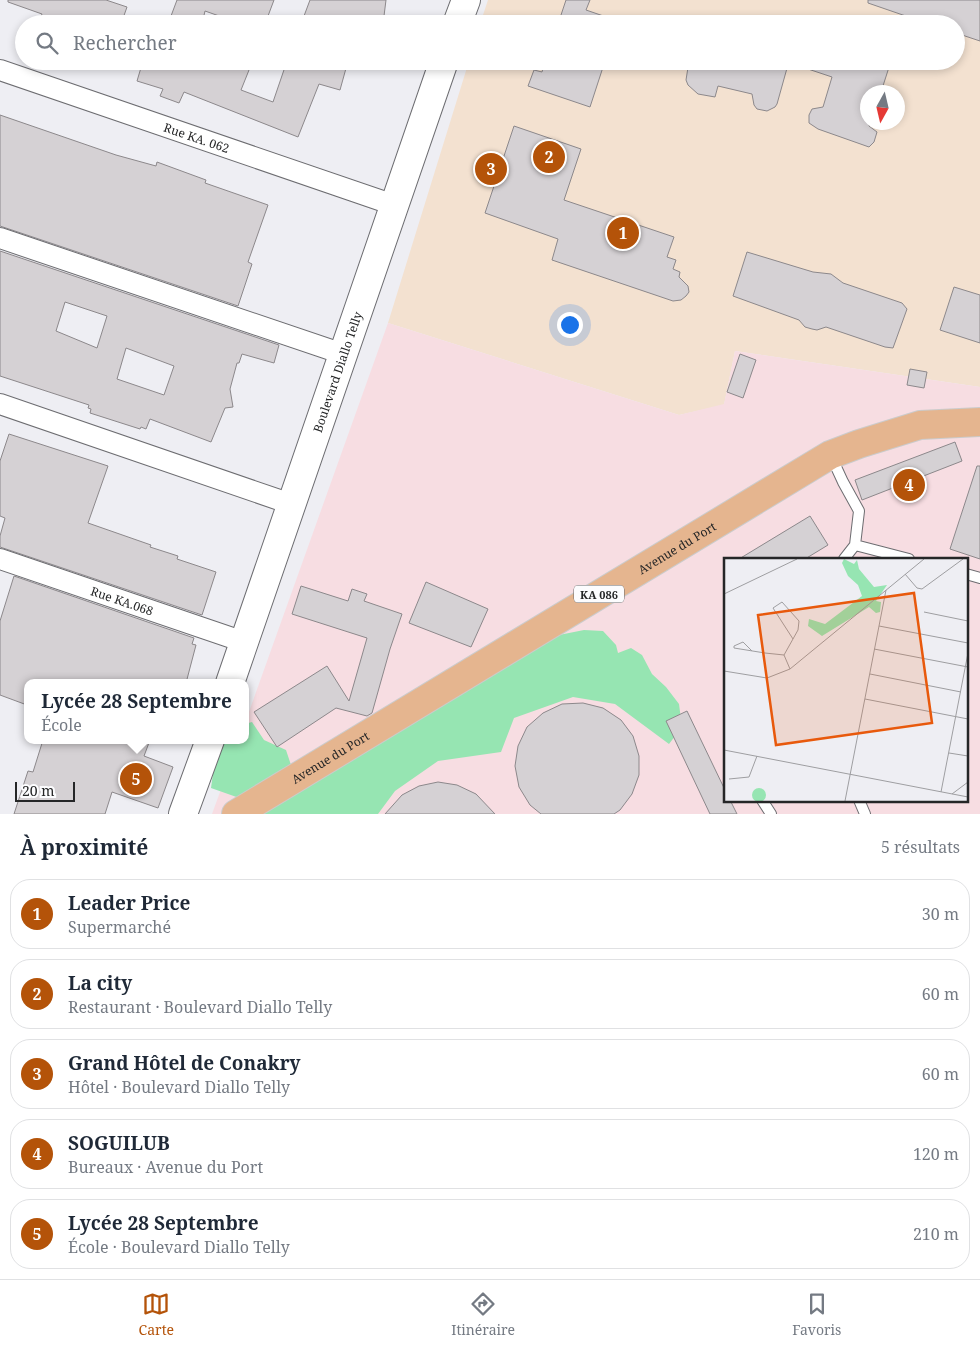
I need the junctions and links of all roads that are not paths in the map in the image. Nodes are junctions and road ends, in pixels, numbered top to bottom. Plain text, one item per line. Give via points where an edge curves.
1 (466, 0) edge
2 (460, 15) edge
3 (0, 70) edge
4 (441, 70) edge
5 (394, 205) junction
6 (0, 238) edge
7 (343, 354) junction
8 (0, 404) edge
9 (980, 422) edge
10 (830, 455) junction
11 (291, 504) junction
12 (855, 544) junction
13 (845, 558) edge
14 (906, 558) edge
15 (0, 559) edge
16 (244, 642) junction
17 (231, 679) edge
18 (209, 744) edge
19 (763, 802) edge
20 (860, 802) edge
21 (183, 814) edge
22 (236, 814) edge
23 (770, 814) edge
24 (865, 814) edge

1 - 2 street
3 - 5 street, Rue KA. 062
4 - 5 street, Boulevard Diallo Telly
5 - 7 street, Boulevard Diallo Telly
6 - 7 street
7 - 11 street, Boulevard Diallo Telly
8 - 11 street
9 - 10 main road, Avenue du Port / KA 086 via 920,425
10 - 12 lane via 859,511
10 - 22 main road, Avenue du Port / KA 086
11 - 16 street, Boulevard Diallo Telly
12 - 13 lane
12 - 14 lane
15 - 16 street, Rue KA.068
16 - 17 street, Boulevard Diallo Telly
18 - 21 street
19 - 23 lane
20 - 24 lane

